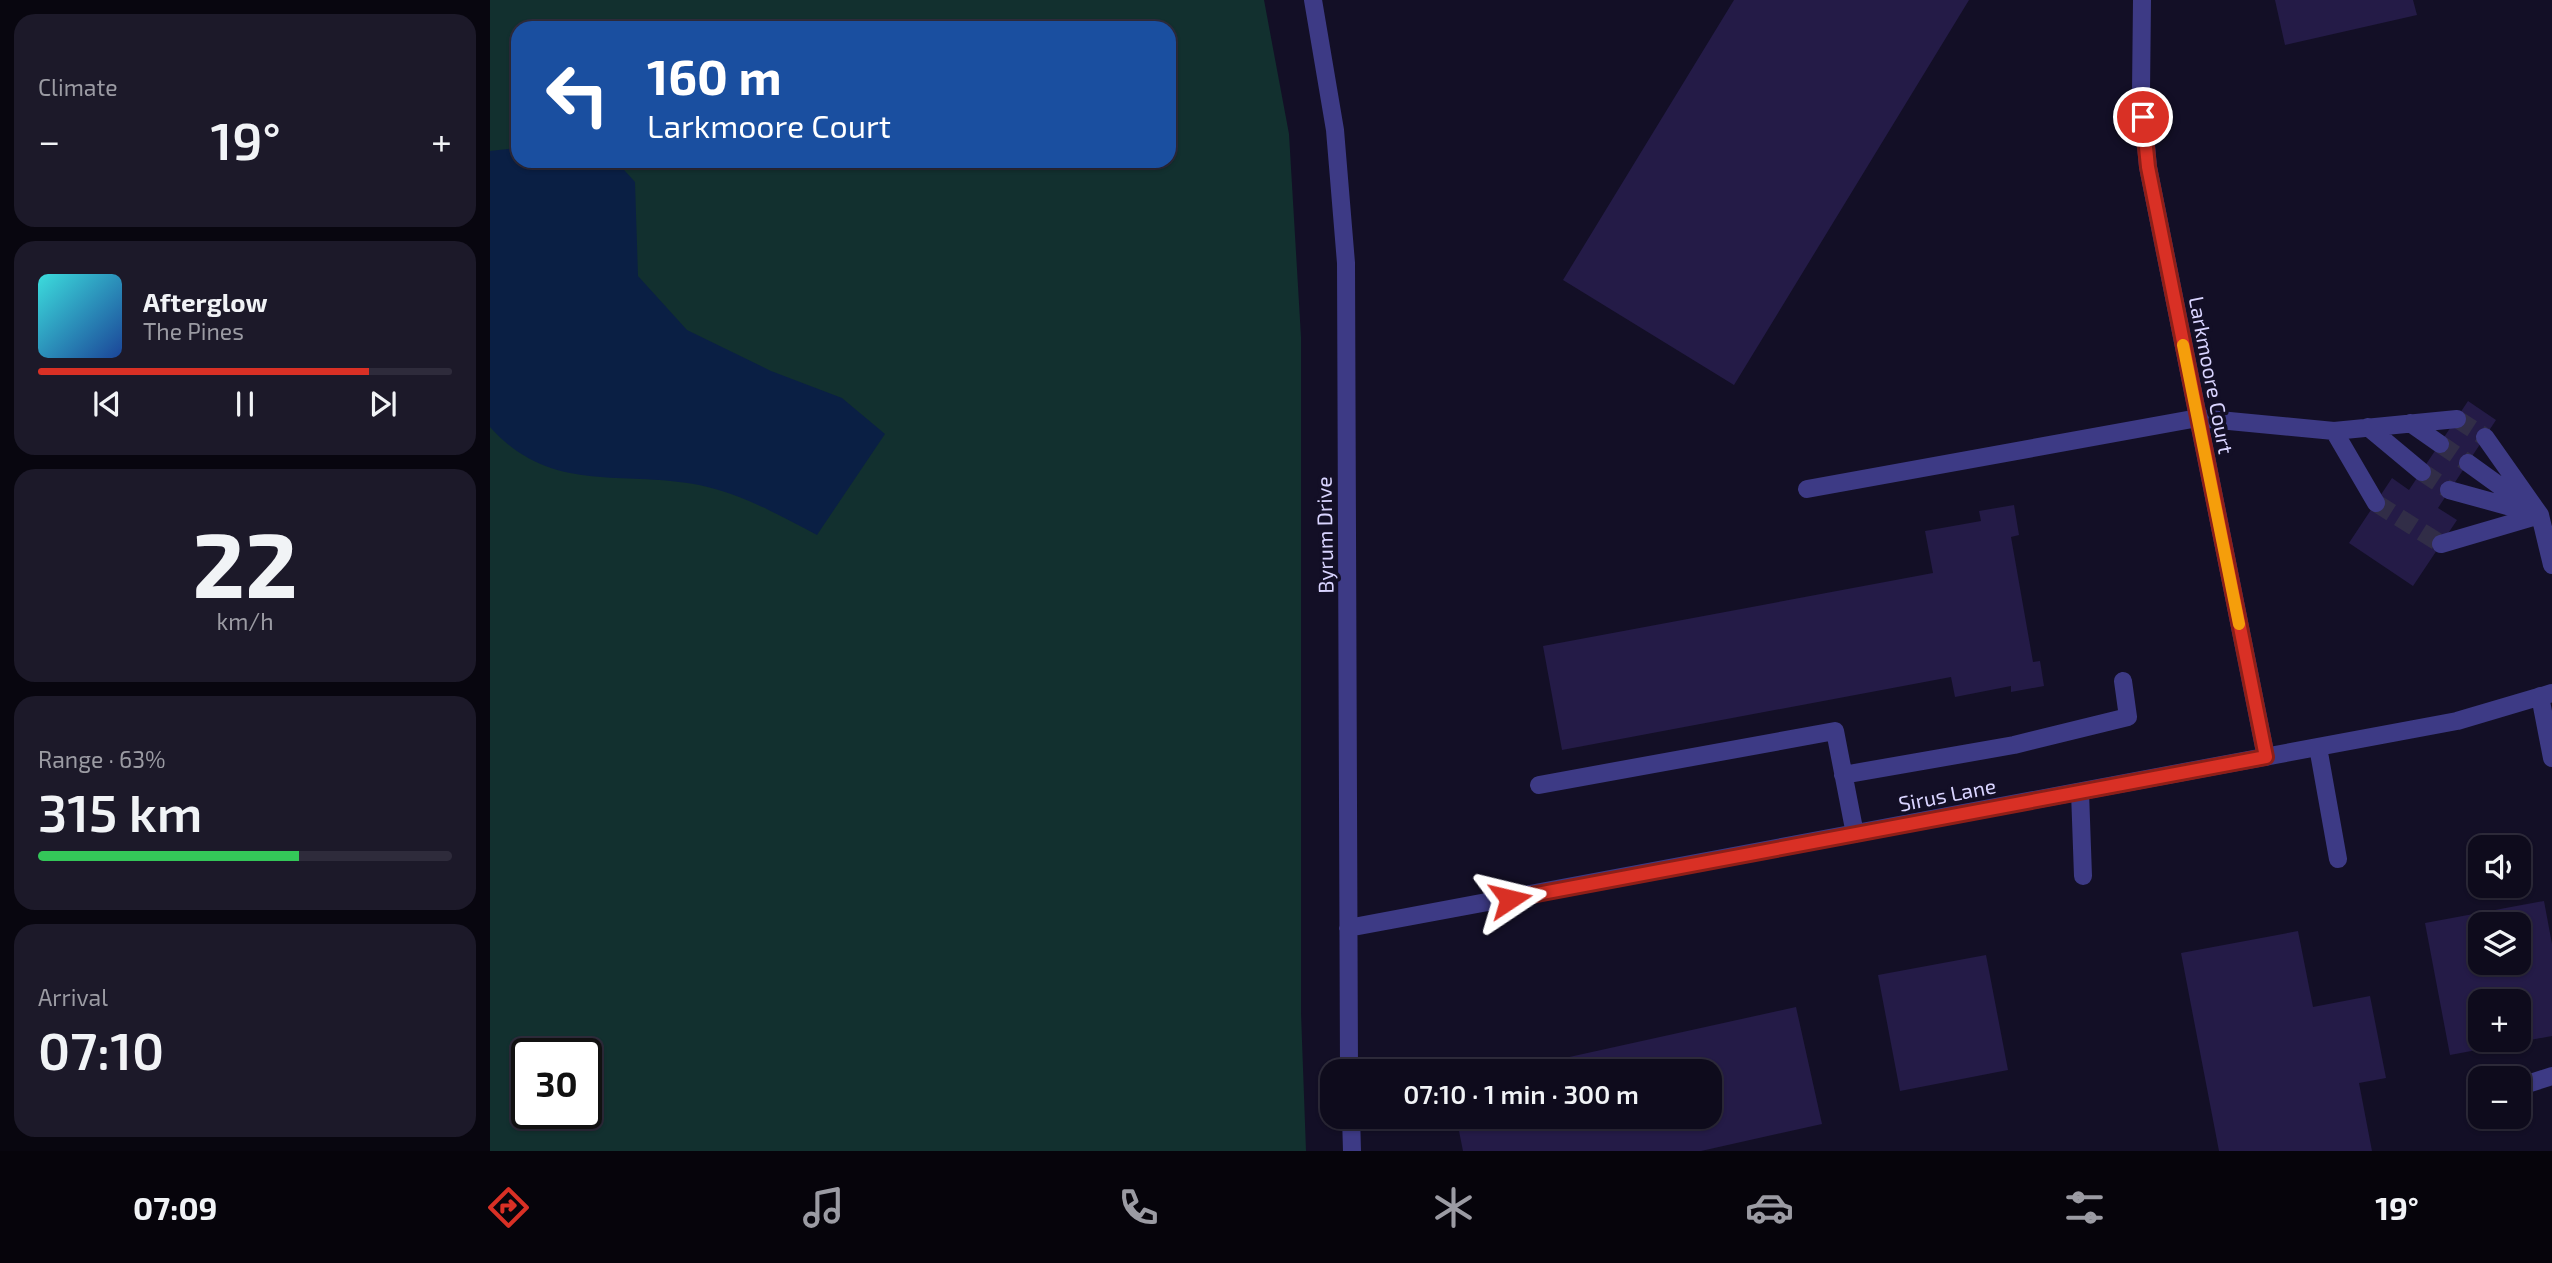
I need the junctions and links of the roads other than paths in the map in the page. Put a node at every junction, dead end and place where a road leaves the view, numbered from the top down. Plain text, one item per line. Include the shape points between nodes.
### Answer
1 (1313, 0) edge
2 (2142, 0) edge
3 (2198, 418) junction
4 (2457, 419) tunnel mouth
5 (2410, 423) junction
6 (2368, 427) junction
7 (2334, 431) junction
8 (2484, 437) tunnel mouth
9 (2440, 444) tunnel mouth
10 (2468, 463) tunnel mouth
11 (2421, 472) tunnel mouth
12 (1807, 489) dead end
13 (2449, 490) tunnel mouth
14 (2375, 503) tunnel mouth
15 (2540, 515) junction
16 (2441, 544) dead end
17 (2552, 565) edge
18 (2123, 681) dead end
19 (2546, 694) edge
20 (2318, 747) junction
21 (2266, 757) junction
22 (2552, 758) edge
23 (1843, 775) junction
24 (1539, 785) dead end
25 (2080, 792) junction
26 (1855, 834) junction
27 (2338, 859) dead end
28 (2082, 876) dead end
29 (1348, 928) junction
30 (1349, 1059) edge
31 (2552, 1076) edge
32 (2531, 1083) edge
33 (1351, 1129) edge
34 (1352, 1151) edge

1 - 29 street, Byrum Drive via 1335,130 1346,254
2 - 3 street, Larkmoore Court via 2141,92 2148,167
3 - 7 street
3 - 12 street
3 - 21 street, Larkmoore Court
4 - 5 street
5 - 6 street
5 - 9 street
6 - 7 street
6 - 11 street
7 - 14 street
8 - 15 street
10 - 15 street
13 - 15 street
15 - 16 street
15 - 17 street
18 - 23 street via 2128,717 2014,745
19 - 20 street, Sirus Lane via 2457,721
19 - 22 street
20 - 21 street, Sirus Lane
20 - 27 street
21 - 25 street, Sirus Lane
23 - 24 street via 1835,731
23 - 26 street
25 - 26 street, Sirus Lane
25 - 28 street
26 - 29 street, Sirus Lane
29 - 30 street, Byrum Drive
31 - 32 street
33 - 34 street

